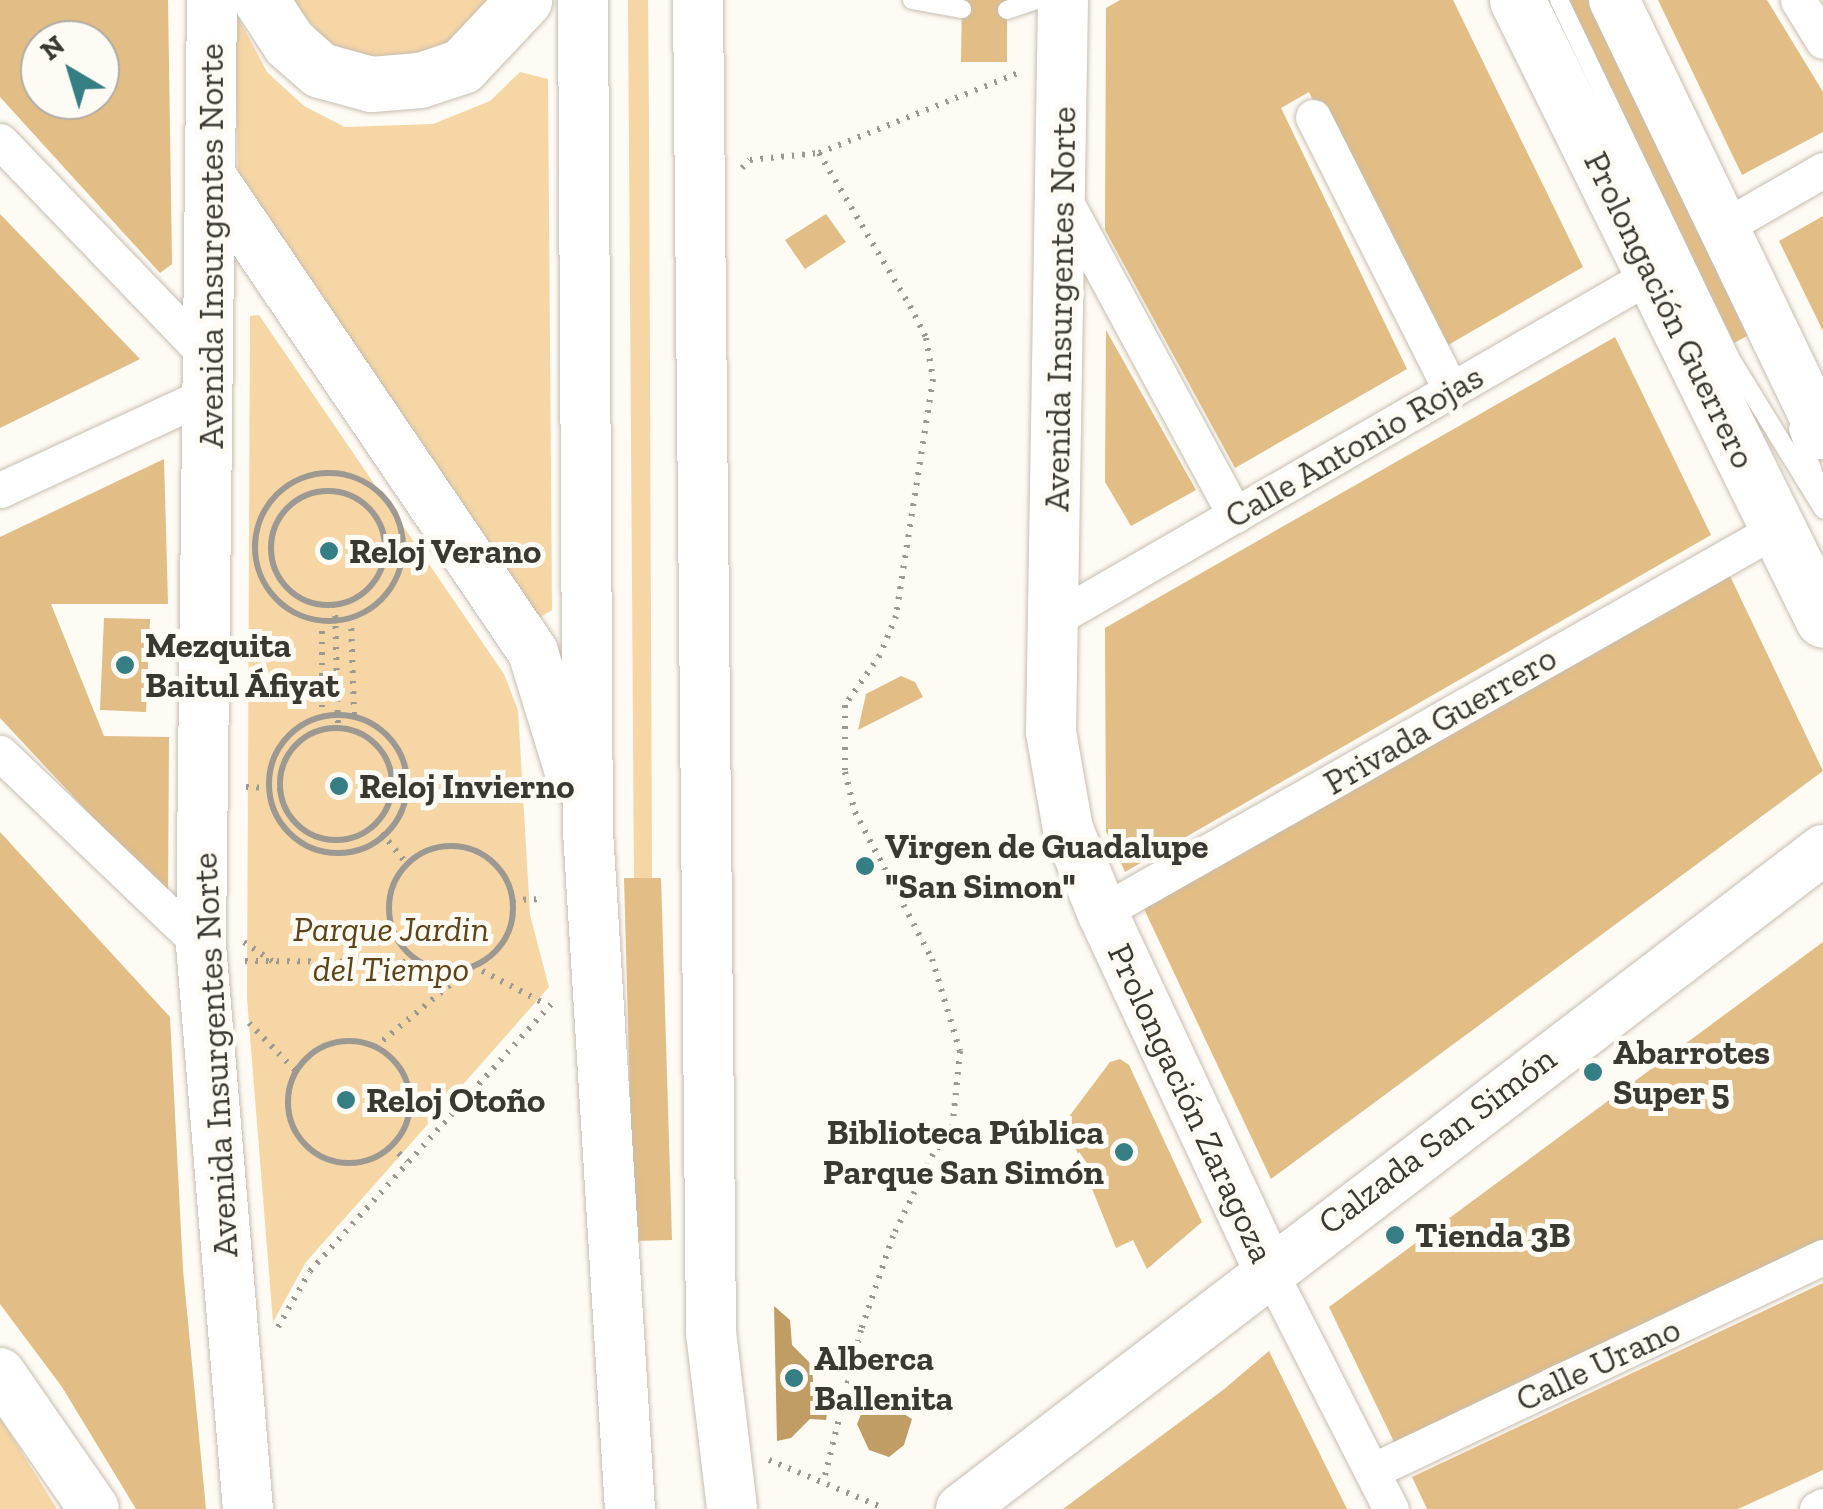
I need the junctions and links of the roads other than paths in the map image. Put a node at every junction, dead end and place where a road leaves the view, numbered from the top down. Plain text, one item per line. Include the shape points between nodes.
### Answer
1 (212, 0) edge
2 (261, 0) edge
3 (524, 0) edge
4 (583, 0) edge
5 (698, 0) edge
6 (912, 0) edge
7 (1036, 0) edge
8 (1064, 0) edge
9 (1517, 0) edge
10 (1559, 0) edge
11 (1599, 0) edge
12 (1614, 0) edge
13 (1798, 0) edge
14 (962, 10) dead end
15 (1007, 10) dead end
16 (1823, 41) edge
17 (1313, 117) dead end
18 (0, 141) edge
19 (1823, 170) edge
20 (212, 178) junction
21 (1063, 197) junction
22 (1724, 227) junction
23 (1652, 274) junction
24 (211, 377) junction
25 (1452, 390) junction
26 (1823, 434) edge
27 (0, 490) edge
28 (1823, 499) edge
29 (1235, 515) junction
30 (1800, 518) edge
31 (1056, 618) junction
32 (1823, 620) edge
33 (0, 753) edge
34 (588, 830) junction
35 (1823, 850) edge
36 (1102, 912) junction
37 (220, 953) junction
38 (1823, 1257) edge
39 (1268, 1268) junction
40 (0, 1373) edge
41 (1372, 1471) junction
42 (94, 1509) edge
43 (248, 1509) edge
44 (630, 1509) edge
45 (732, 1509) edge
46 (961, 1509) edge
47 (1391, 1509) edge

1 - 20 main road, Avenida Insurgentes Norte
2 - 3 main road via 289,44 320,70 371,84 420,80 462,66
4 - 34 main road
5 - 45 main road via 711,1332
6 - 14 lane
7 - 15 lane
8 - 21 main road, Avenida Insurgentes Norte
9 - 23 main road, Prolongación Guerrero
10 - 30 lane
11 - 28 lane via 1767,342
12 - 22 main road
13 - 16 street
17 - 25 street
18 - 24 street
19 - 22 street
20 - 24 main road, Avenida Insurgentes Norte
20 - 34 main road via 532,652
21 - 29 street
21 - 31 main road, Avenida Insurgentes Norte
22 - 26 main road
23 - 25 street, Calle Antonio Rojas
23 - 30 main road, Prolongación Guerrero
24 - 27 street
24 - 37 main road, Avenida Insurgentes Norte
25 - 29 street, Calle Antonio Rojas
29 - 31 street, Calle Antonio Rojas
30 - 32 main road, Prolongación Guerrero
30 - 36 street, Privada Guerrero
31 - 36 main road, Prolongación Zaragoza via 1051,732 1068,829
33 - 37 street
34 - 44 main road
35 - 39 main road, Calzada San Simón
36 - 39 main road, Prolongación Zaragoza
37 - 43 main road, Avenida Insurgentes Norte
38 - 41 street, Calle Urano
39 - 41 street, Prolongación Zaragoza
39 - 46 main road, Calzada San Simón
40 - 42 main road
41 - 47 street, Prolongación Zaragoza

